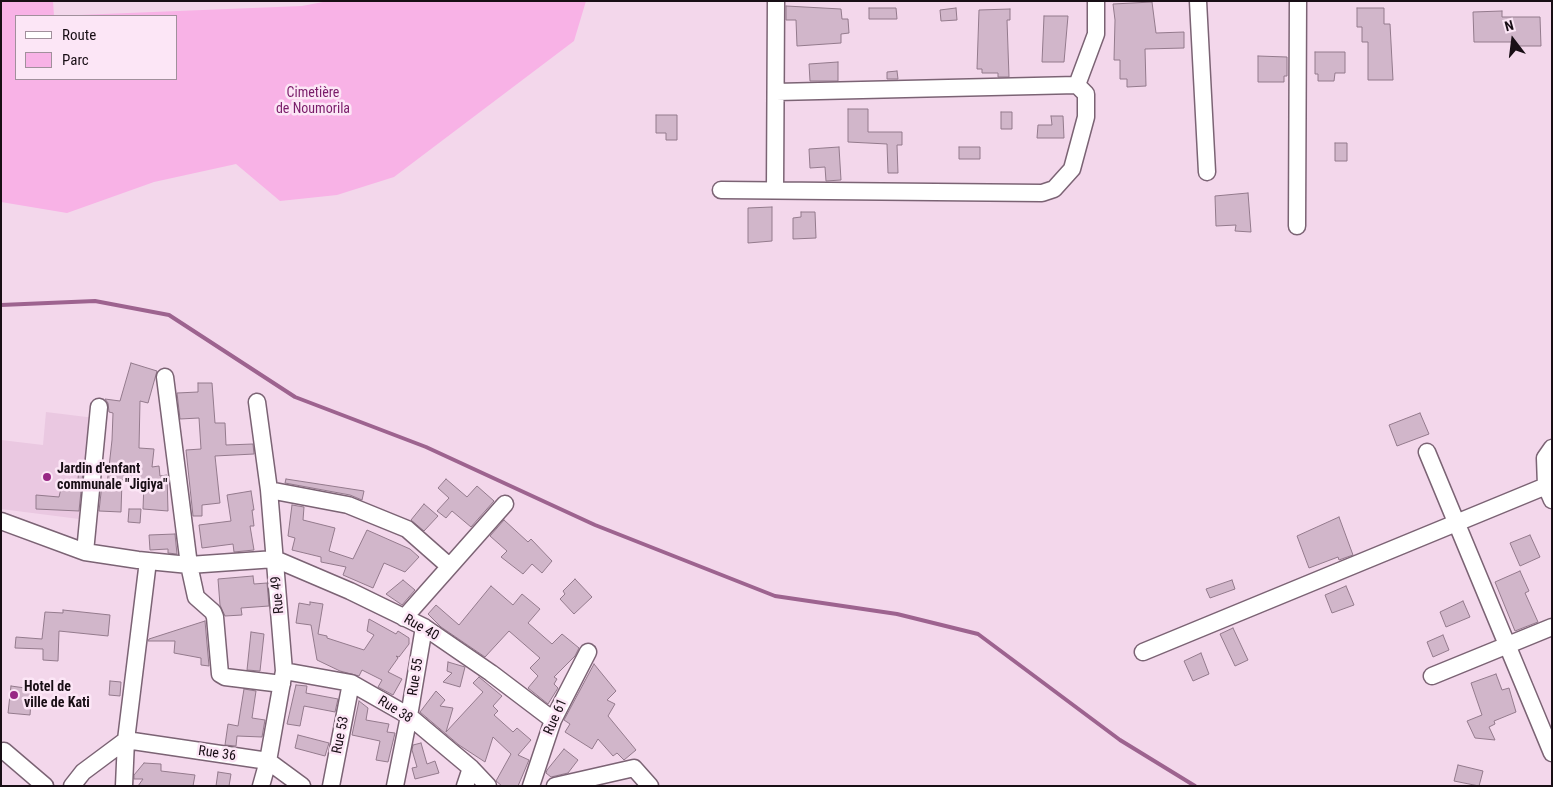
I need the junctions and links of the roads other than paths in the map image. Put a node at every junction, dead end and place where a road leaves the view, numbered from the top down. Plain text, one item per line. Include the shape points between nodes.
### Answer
1 (776, 1) edge
2 (1096, 1) edge
3 (1198, 1) edge
4 (1298, 1) edge
5 (1077, 85) junction
6 (776, 92) junction
7 (1207, 172) dead end
8 (721, 190) dead end
9 (775, 190) junction
10 (1297, 226) dead end
11 (165, 377) dead end
12 (258, 402) dead end
13 (99, 407) dead end
14 (1552, 448) edge
15 (1427, 452) dead end
16 (270, 490) junction
17 (1549, 493) edge
18 (505, 504) dead end
19 (1, 522) edge
20 (1456, 522) junction
21 (84, 552) junction
22 (275, 559) junction
23 (148, 561) junction
24 (189, 565) junction
25 (449, 566) junction
26 (404, 618) junction
27 (424, 627) junction
28 (1552, 627) edge
29 (1507, 645) junction
30 (588, 652) dead end
31 (1143, 652) dead end
32 (1432, 676) dead end
33 (283, 678) junction
34 (351, 683) junction
35 (409, 716) junction
36 (553, 720) junction
37 (126, 740) junction
38 (4, 751) dead end
39 (1552, 752) edge
40 (268, 761) junction
41 (471, 768) junction
42 (566, 785) edge
43 (45, 786) edge
44 (72, 786) edge
45 (124, 786) edge
46 (261, 786) edge
47 (302, 786) edge
48 (331, 786) edge
49 (395, 786) edge
50 (465, 786) edge
51 (488, 786) edge
52 (531, 786) edge
53 (650, 786) edge

1 - 6 street
2 - 5 street via 1096,34
3 - 7 street
4 - 10 street
5 - 6 street
5 - 9 street via 1086,94 1086,117 1072,169 1054,189 1042,193
6 - 9 street
8 - 9 street
11 - 24 street
12 - 16 street, Rue 49
13 - 21 street
14 - 17 street via 1545,458
15 - 20 street
16 - 22 street, Rue 49
16 - 25 street via 348,505 407,529
17 - 20 street
18 - 25 street
19 - 21 street
20 - 29 street
20 - 31 street
21 - 23 street
22 - 24 street
22 - 26 street, Rue 40
22 - 33 street, Rue 49
23 - 24 street
23 - 37 street
24 - 33 street, Rue 38 via 196,597 215,617 220,674 225,677
25 - 26 street
26 - 27 street, Rue 40
27 - 35 street, Rue 55
27 - 36 street, Rue 40
28 - 29 street
29 - 32 street
29 - 39 street
30 - 36 street, Rue 61
33 - 34 street, Rue 38
33 - 40 street, Rue 49
34 - 35 street, Rue 38
34 - 48 street, Rue 53
35 - 41 street, Rue 38
35 - 49 street, Rue 55
36 - 52 street, Rue 61
37 - 40 street, Rue 36
37 - 44 street via 82,772
37 - 45 street
38 - 43 street
40 - 46 street, Rue 49
40 - 47 street, Rue 36
41 - 50 street
41 - 51 street, Rue 38
42 - 53 street via 634,768

